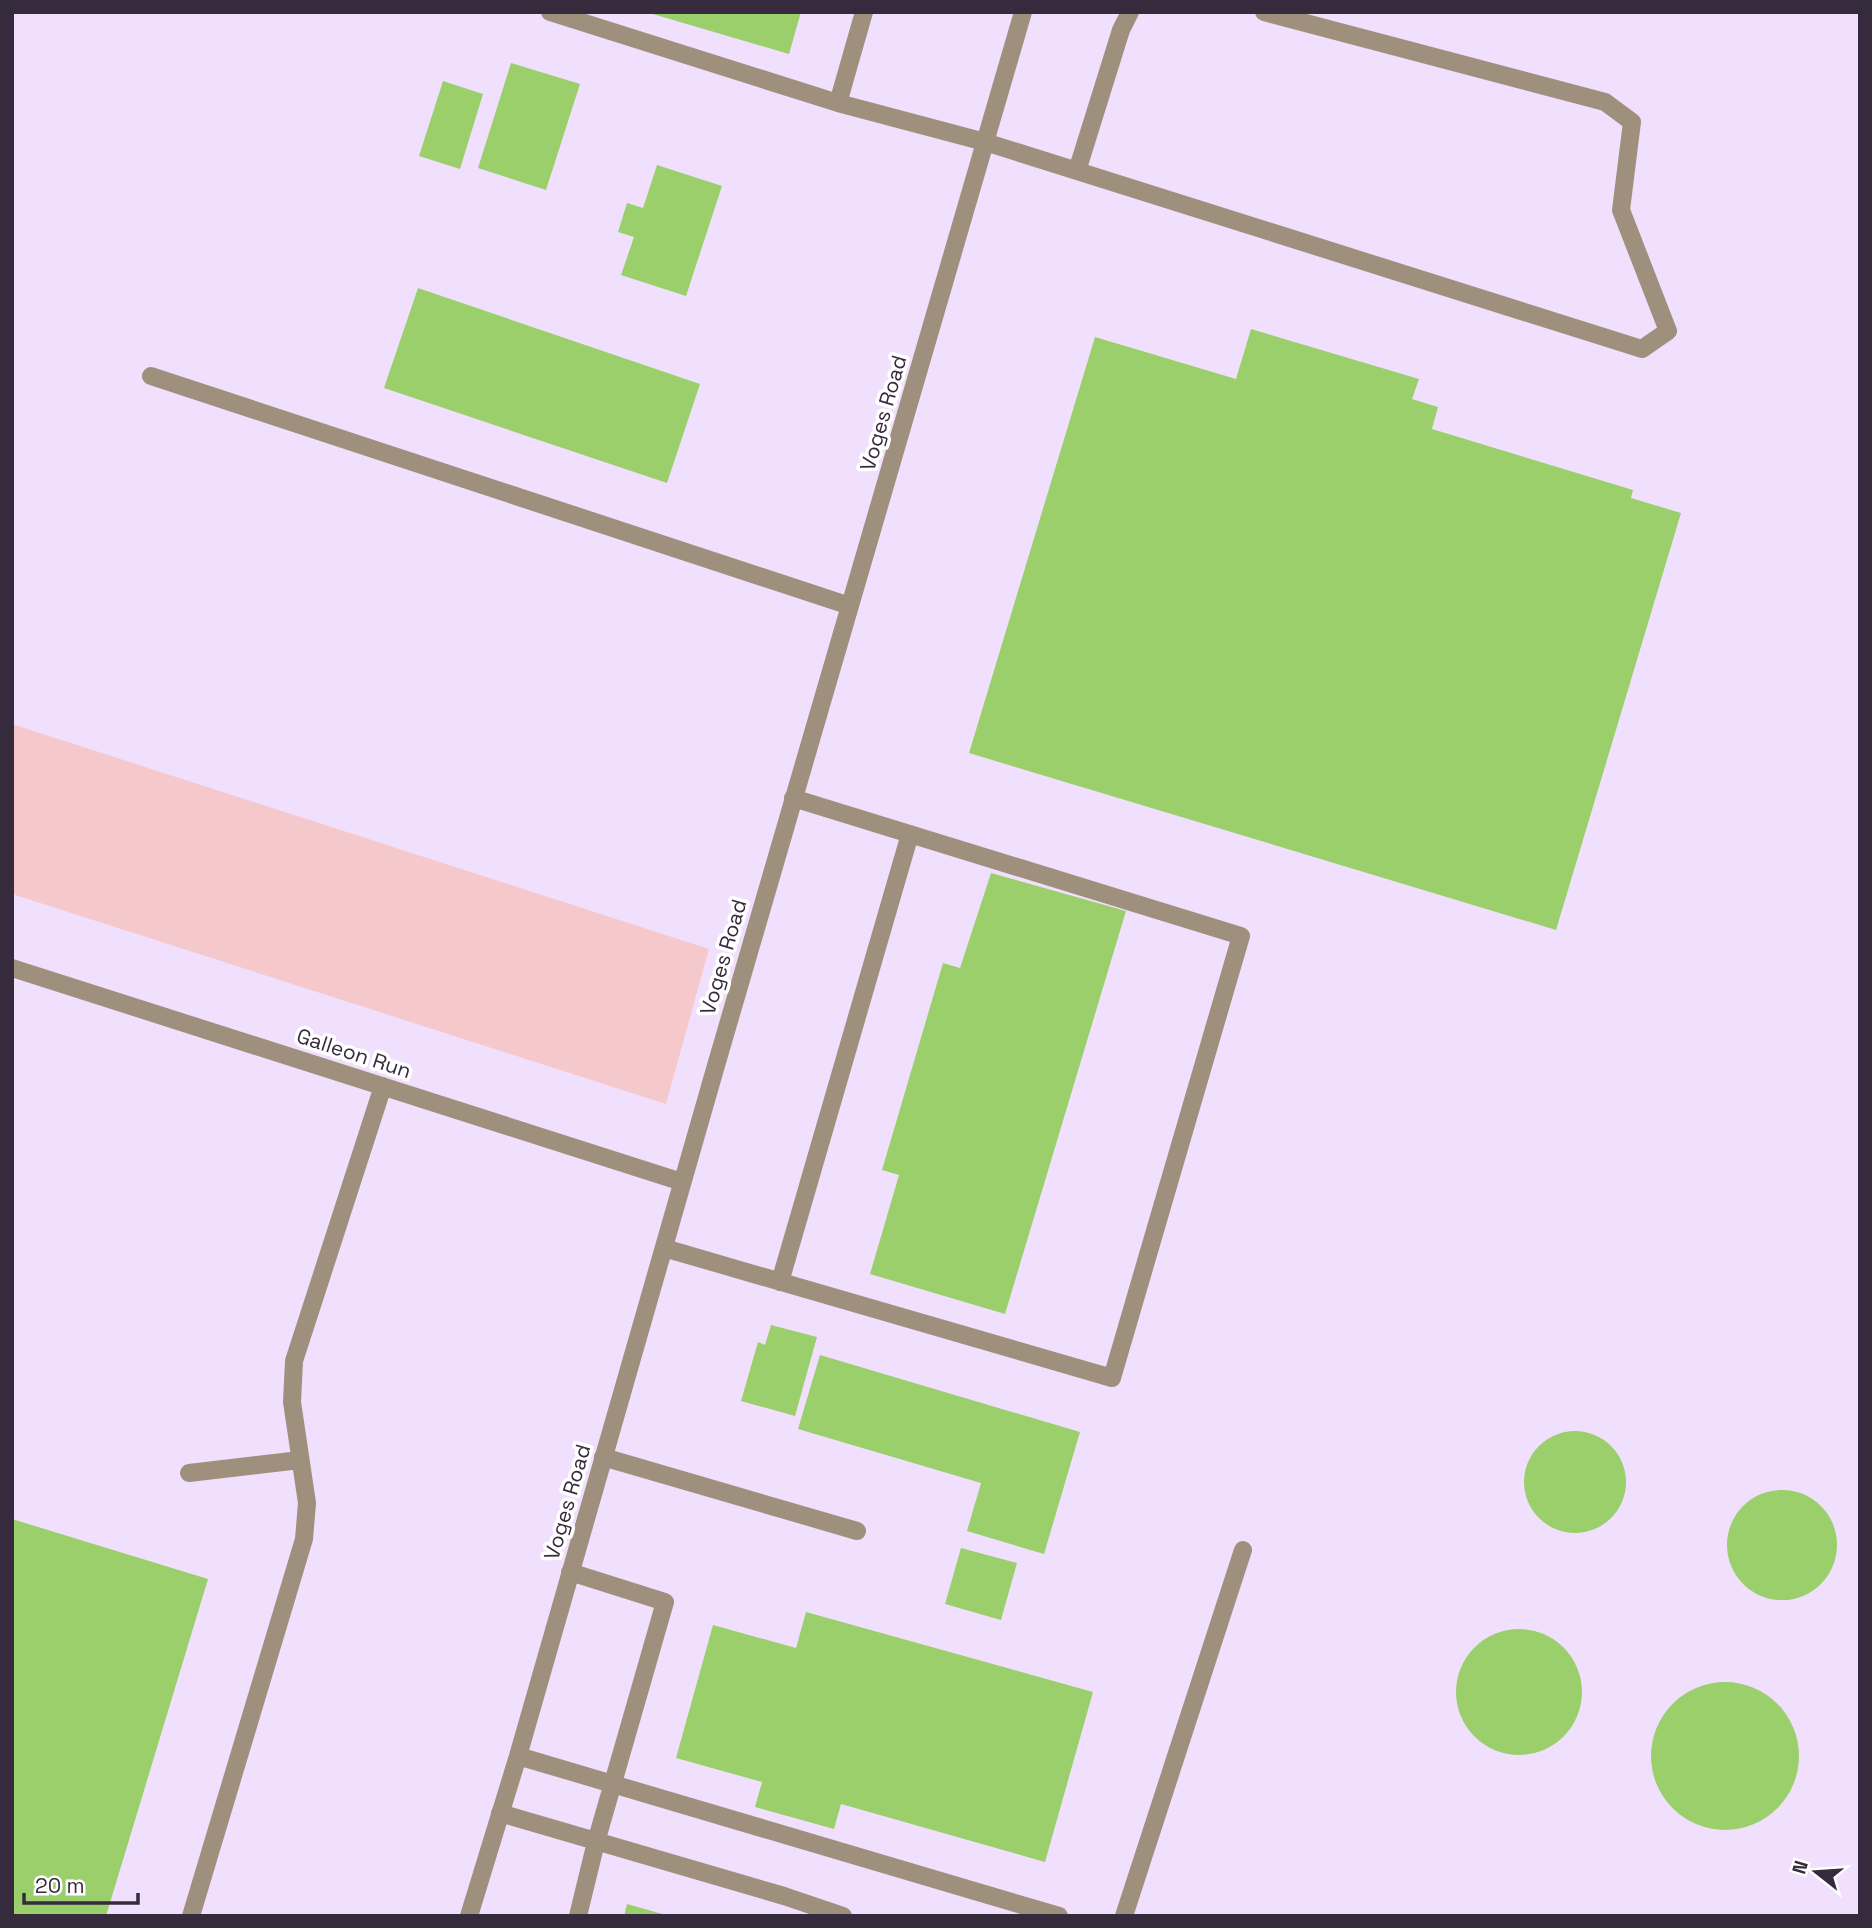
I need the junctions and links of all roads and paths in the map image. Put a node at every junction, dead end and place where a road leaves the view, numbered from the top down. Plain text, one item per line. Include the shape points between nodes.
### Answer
1 (550, 12) edge
2 (864, 12) edge
3 (1023, 12) edge
4 (1130, 12) edge
5 (1264, 12) edge
6 (838, 103) junction
7 (985, 142) junction
8 (1077, 171) junction
9 (151, 376) dead end
10 (850, 607) junction
11 (793, 798) junction
12 (910, 834) junction
13 (12, 968) edge
14 (383, 1086) junction
15 (682, 1182) junction
16 (664, 1248) junction
17 (780, 1282) junction
18 (603, 1457) junction
19 (300, 1460) junction
20 (189, 1473) dead end
21 (857, 1531) dead end
22 (1243, 1550) dead end
23 (570, 1572) junction
24 (518, 1756) junction
25 (612, 1784) junction
26 (500, 1814) junction
27 (596, 1842) junction
28 (191, 1916) edge
29 (469, 1916) edge
30 (578, 1916) edge
31 (843, 1916) edge
32 (1059, 1916) edge
33 (1124, 1916) edge

1 - 6 street
2 - 6 street
3 - 7 street, Voges Road
4 - 8 street
5 - 8 street via 1605,102 1632,122 1621,209 1668,331 1642,349
6 - 7 street
7 - 8 street
7 - 10 street, Voges Road
9 - 10 street
10 - 11 street, Voges Road
11 - 12 street
11 - 15 street, Voges Road
12 - 17 street
12 - 17 street via 1241,936 1112,1378
13 - 14 street, Galleon Run
14 - 15 street, Galleon Run
14 - 19 street via 294,1361 292,1402
15 - 16 street, Voges Road
16 - 17 street
16 - 18 street, Voges Road
18 - 21 street
18 - 23 street, Voges Road
19 - 20 street
19 - 28 street via 306,1503 304,1539
22 - 33 street
23 - 24 street, Voges Road
23 - 25 street via 665,1602
24 - 25 street
24 - 26 street, Voges Road
25 - 27 street
25 - 32 street
26 - 27 street
26 - 29 street, Voges Road
27 - 30 street
27 - 31 street

